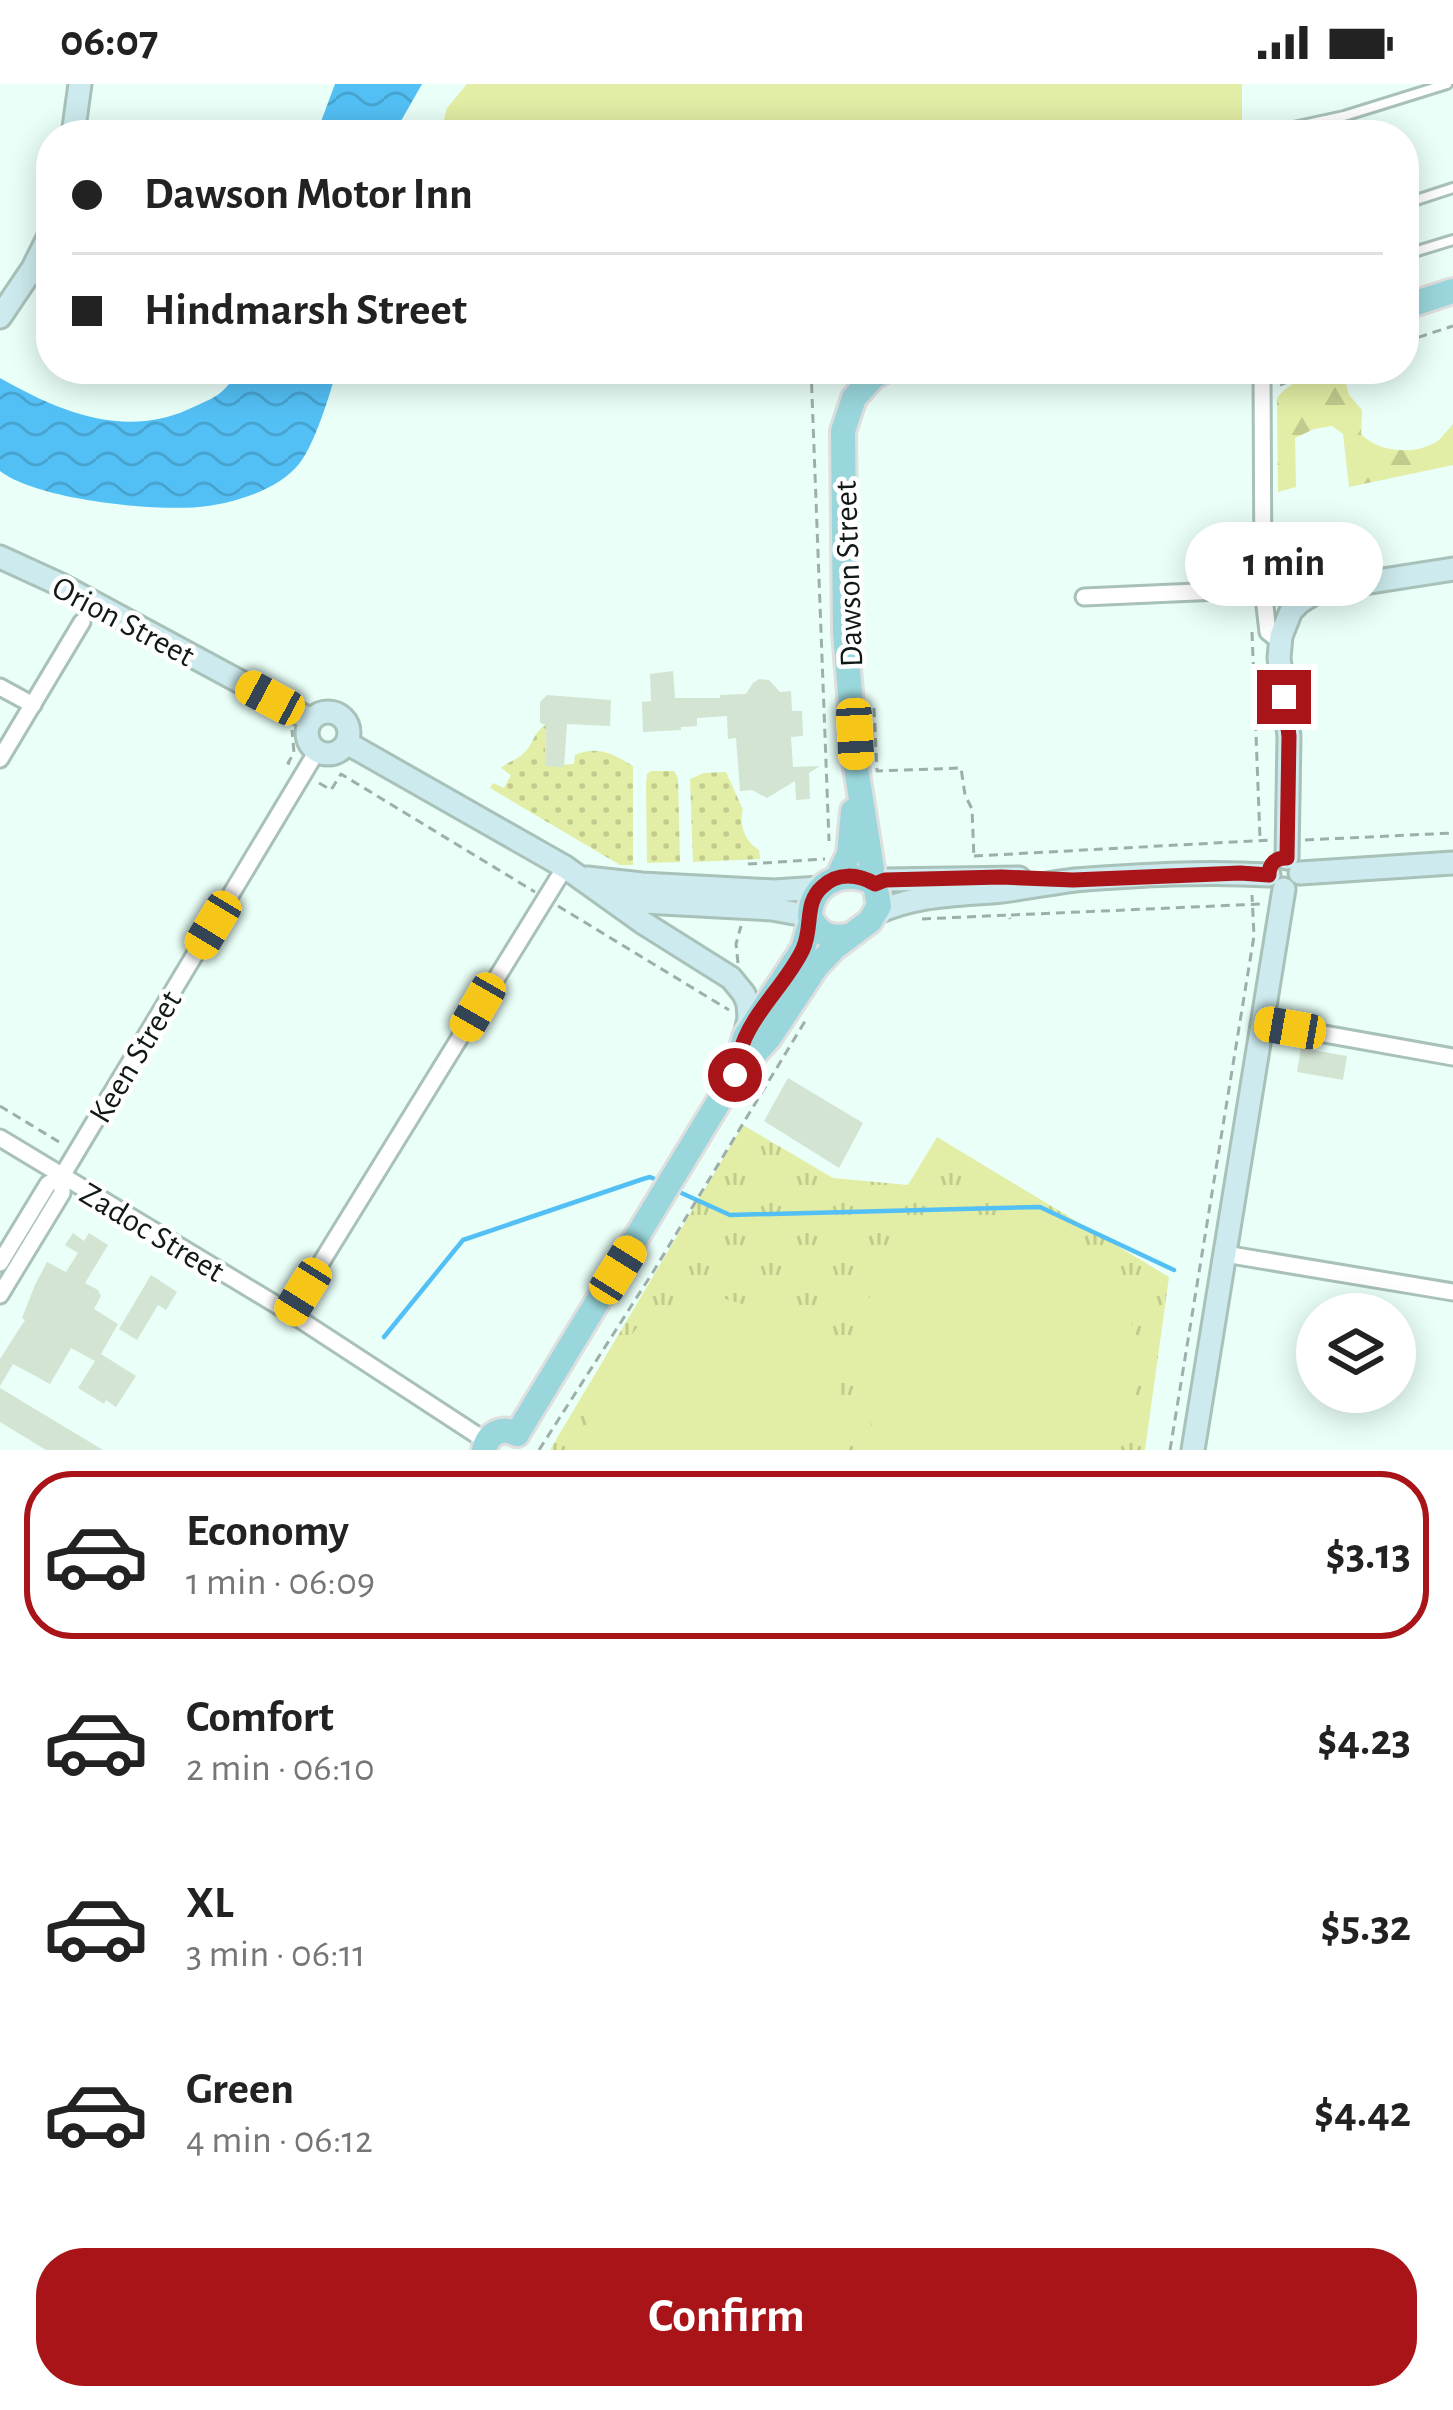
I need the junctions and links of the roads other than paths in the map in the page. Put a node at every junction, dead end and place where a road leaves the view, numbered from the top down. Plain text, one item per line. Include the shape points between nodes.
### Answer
1 (80, 84) edge
2 (1447, 84) edge
3 (75, 120) edge
4 (1326, 120) edge
5 (1453, 188) edge
6 (1419, 199) edge
7 (1453, 240) edge
8 (1419, 250) edge
9 (36, 262) edge
10 (1453, 291) edge
11 (1419, 302) edge
12 (0, 317) edge
13 (866, 384) edge
14 (1262, 384) edge
15 (0, 557) edge
16 (1453, 569) edge
17 (1263, 589) junction
18 (1084, 597) dead end
19 (82, 622) dead end
20 (1282, 636) junction
21 (0, 687) edge
22 (33, 705) junction
23 (311, 720) junction
24 (347, 743) junction
25 (317, 751) junction
26 (0, 759) edge
27 (856, 767) junction
28 (1286, 862) junction
29 (1453, 863) edge
30 (573, 872) junction
31 (1073, 880) junction
32 (872, 882) junction
33 (829, 883) junction
34 (607, 895) junction
35 (876, 913) junction
36 (810, 918) junction
37 (851, 935) junction
38 (1263, 1023) junction
39 (745, 1037) junction
40 (1453, 1057) edge
41 (735, 1075) junction
42 (0, 1138) edge
43 (62, 1176) junction
44 (1226, 1255) junction
45 (0, 1263) edge
46 (1453, 1292) edge
47 (0, 1295) edge
48 (290, 1313) junction
49 (485, 1445) edge
50 (531, 1445) edge
51 (1193, 1450) edge

1 - 3 street
2 - 4 lane
5 - 6 lane
7 - 8 lane
9 - 12 street
10 - 11 main road
13 - 27 main road, Dawson Street via 843,431
14 - 17 street
15 - 23 street, Orion Street
16 - 20 street via 1319,590 1291,611
17 - 18 street
17 - 20 street via 1268,632
19 - 22 street
20 - 28 street
21 - 22 street
22 - 26 street
23 - 24 street via 326,711 339,715
23 - 25 street via 308,740
24 - 25 street via 335,753
24 - 30 street
25 - 43 street, Keen Street
27 - 32 main road, Dawson Street
27 - 33 main road, Dawson Street via 849,854
28 - 29 street
28 - 31 street via 1240,873
28 - 38 street
30 - 33 street via 760,890
30 - 34 street
30 - 48 street via 545,898
31 - 32 street
31 - 35 street via 922,897
32 - 33 main road via 854,876
32 - 35 main road
33 - 36 main road via 812,900
34 - 36 street
34 - 39 street via 738,984 748,1004
35 - 37 main road
36 - 37 main road via 830,937
36 - 39 main road via 803,950
37 - 41 main road via 816,967
38 - 40 street
38 - 44 street
39 - 41 main road
41 - 50 main road
42 - 43 street, Zadoc Street
43 - 45 street, Keen Street via 48,1184
43 - 47 street, Keen Street via 62,1193
43 - 48 street, Zadoc Street
44 - 46 street
44 - 51 street
48 - 49 street, Zadoc Street
49 - 50 main road via 508,1430

